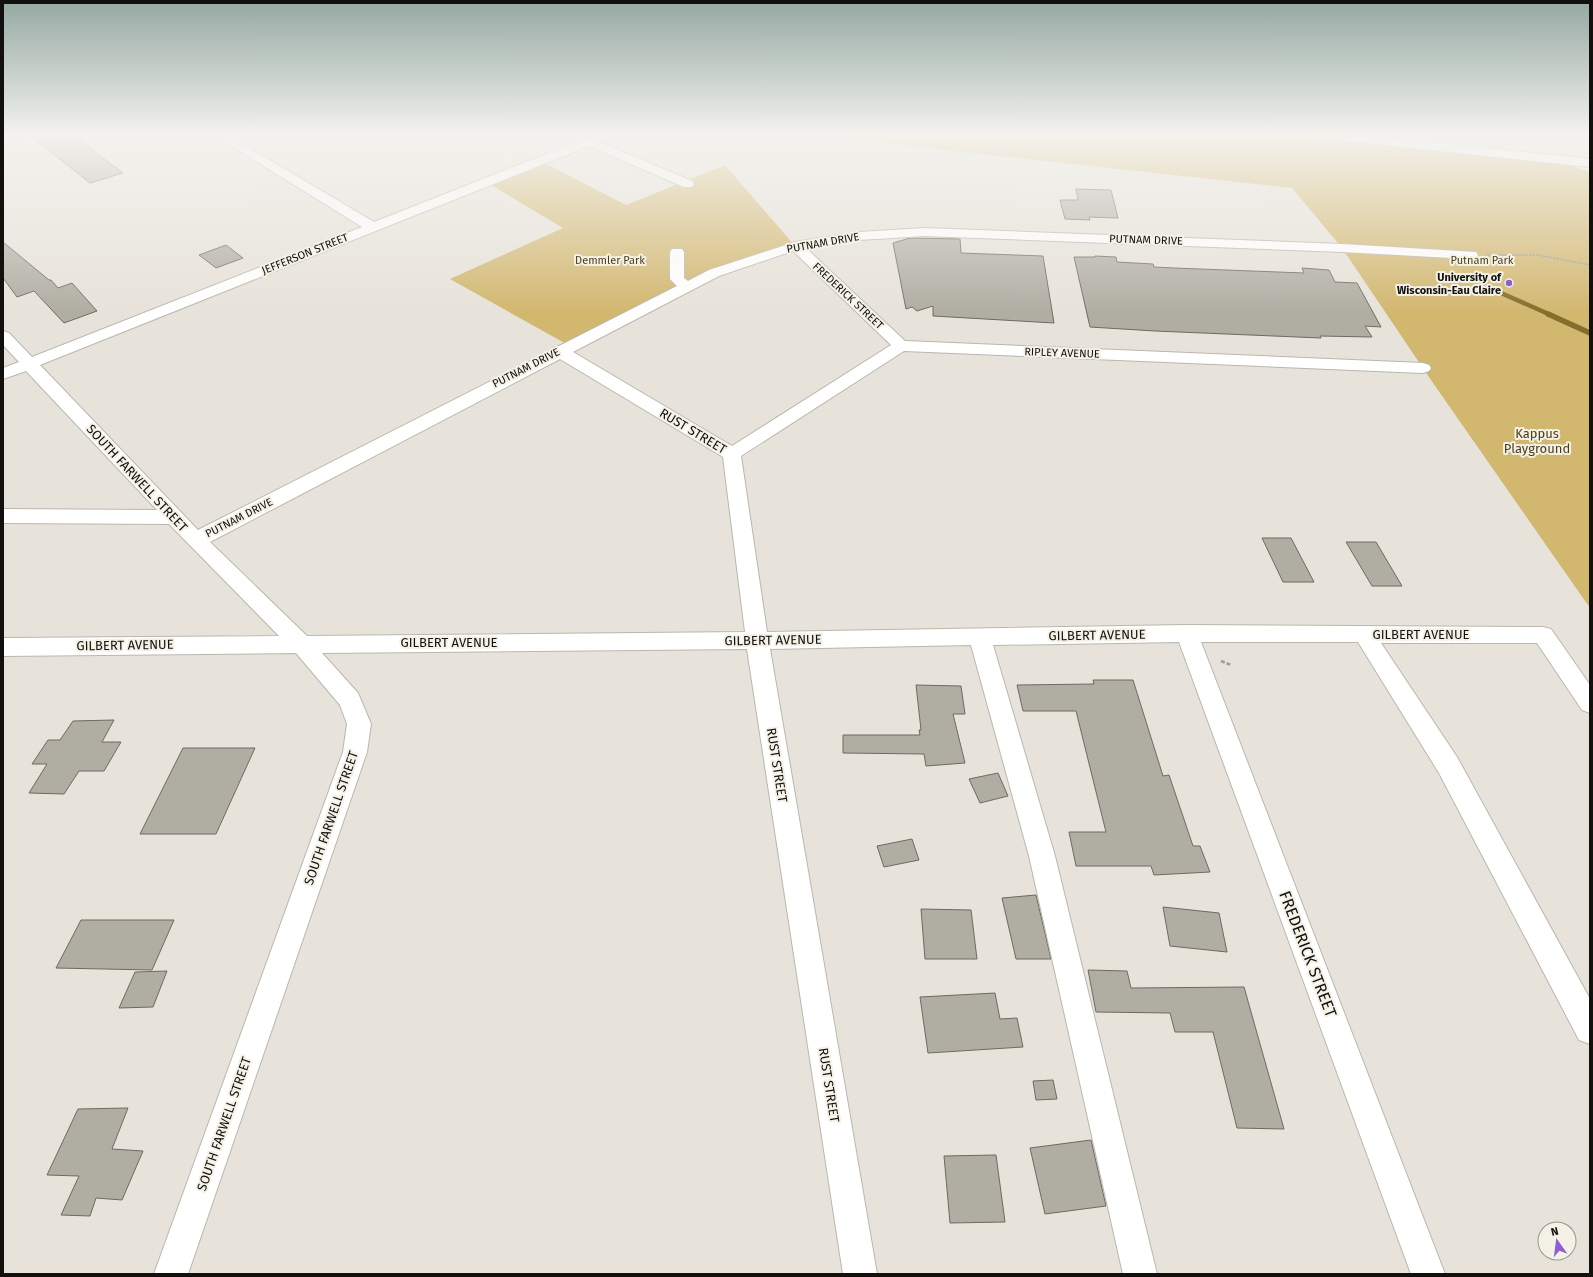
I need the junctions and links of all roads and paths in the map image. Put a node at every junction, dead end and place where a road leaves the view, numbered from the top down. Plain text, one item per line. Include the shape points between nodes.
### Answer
1 (317, 194) edge
2 (458, 194) edge
3 (372, 227) junction
4 (795, 246) junction
5 (677, 252) dead end
6 (1470, 255) joint
7 (1590, 265) edge
8 (686, 287) junction
9 (3, 336) edge
10 (901, 346) junction
11 (559, 351) junction
12 (30, 364) junction
13 (1423, 368) dead end
14 (3, 374) edge
15 (732, 454) junction
16 (3, 516) edge
17 (173, 517) junction
18 (196, 540) junction
19 (1187, 633) junction
20 (1364, 634) junction
21 (979, 636) junction
22 (757, 640) junction
23 (300, 643) junction
24 (3, 647) edge
25 (1590, 703) edge
26 (1590, 1030) edge
27 (171, 1274) edge
28 (860, 1274) edge
29 (1140, 1274) edge
30 (1428, 1274) edge

1 - 3 street
2 - 3 street, JEFFERSON STREET
3 - 12 street, JEFFERSON STREET
4 - 6 street, PUTNAM DRIVE via 859,236 926,232
4 - 8 street, PUTNAM DRIVE via 714,273
4 - 10 street, FREDERICK STREET
5 - 8 street via 677,279
6 - 7 path via 1538,255
8 - 11 street, PUTNAM DRIVE
9 - 12 street, SOUTH FARWELL STREET
10 - 13 street, RIPLEY AVENUE
10 - 15 street
11 - 15 street, RUST STREET
11 - 18 street, PUTNAM DRIVE
12 - 14 street, JEFFERSON STREET
12 - 17 street, SOUTH FARWELL STREET
15 - 22 street, RUST STREET
16 - 17 street
17 - 18 street, SOUTH FARWELL STREET
18 - 23 street, SOUTH FARWELL STREET
19 - 20 street, GILBERT AVENUE
19 - 21 street, GILBERT AVENUE
19 - 30 street, FREDERICK STREET
20 - 25 street, GILBERT AVENUE via 1543,635
20 - 26 street via 1448,764
21 - 22 street, GILBERT AVENUE
21 - 29 street via 1042,856
22 - 23 street, GILBERT AVENUE
22 - 28 street, RUST STREET
23 - 24 street, GILBERT AVENUE
23 - 27 street, SOUTH FARWELL STREET via 350,700 359,724 355,752

